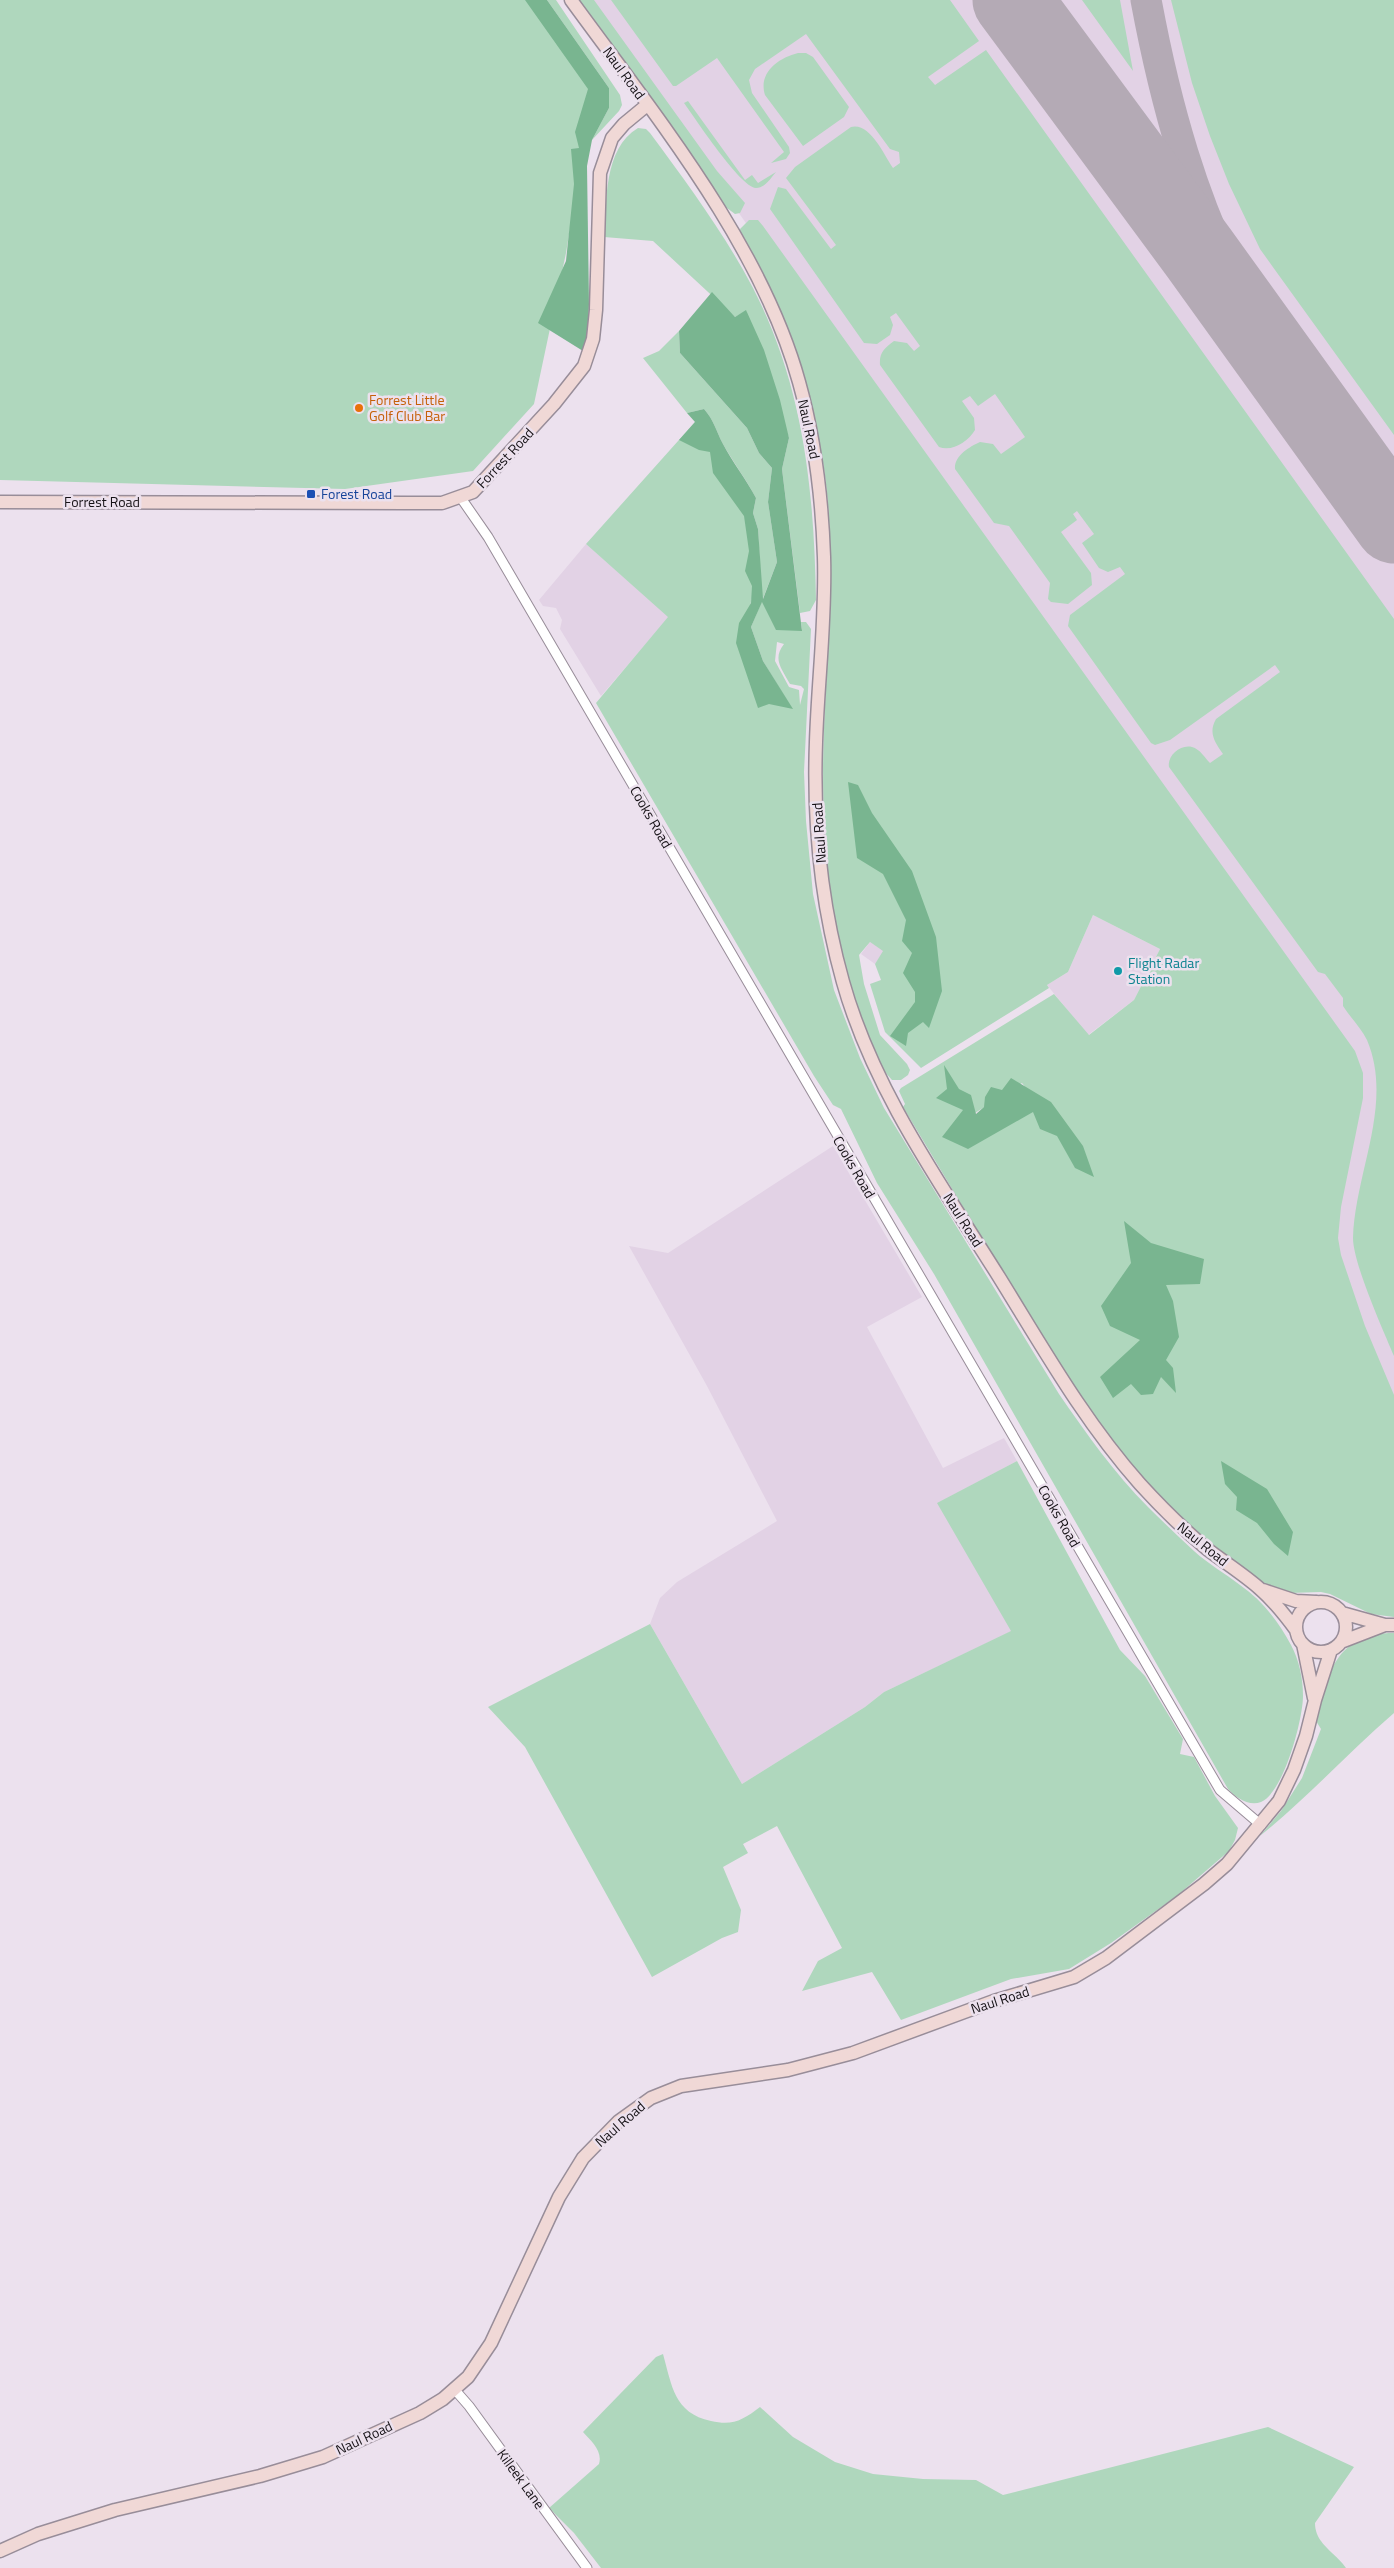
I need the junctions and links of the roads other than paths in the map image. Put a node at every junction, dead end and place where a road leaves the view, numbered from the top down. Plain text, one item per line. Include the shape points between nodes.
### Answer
1 (571, 0) edge
2 (647, 105) junction
3 (461, 498) junction
4 (0, 502) edge
5 (1262, 1590) junction
6 (1321, 1602) junction
7 (1342, 1614) junction
8 (1390, 1625) edge
9 (1296, 1630) junction
10 (1303, 1644) junction
11 (1336, 1646) junction
12 (1315, 1700) junction
13 (1260, 1825) junction
14 (455, 2390) junction
15 (0, 2550) edge
16 (586, 2568) edge

1 - 2 street, Naul Road
2 - 3 street, Forrest Road via 612,138 600,173 596,310 587,359 554,404 484,483
2 - 5 street, Naul Road via 720,213 750,264 772,309 798,378 815,448 824,555 825,617 816,739 819,848 827,916 843,984 863,1044 887,1092 962,1219 1098,1433 1172,1518
3 - 4 street, Forrest Road via 442,503 407,504
3 - 13 street, Cooks Road via 488,537 1220,1790
5 - 6 street, Naul Road via 1296,1601
5 - 9 street, Naul Road
6 - 7 street via 1336,1607
6 - 9 street via 1305,1608
7 - 8 street
7 - 11 street via 1346,1630
8 - 11 street
9 - 10 street
10 - 11 street via 1316,1651
10 - 12 street, Naul Road
11 - 12 street, Naul Road
12 - 13 street, Naul Road via 1294,1770 1279,1801
13 - 14 street, Naul Road via 1204,1884 1081,1974 994,2001 852,2053 788,2070 681,2086 636,2107 583,2158 559,2196 491,2343
14 - 15 street, Naul Road via 420,2412 323,2457 260,2476 115,2510 38,2534
14 - 16 street, Killeek Lane

